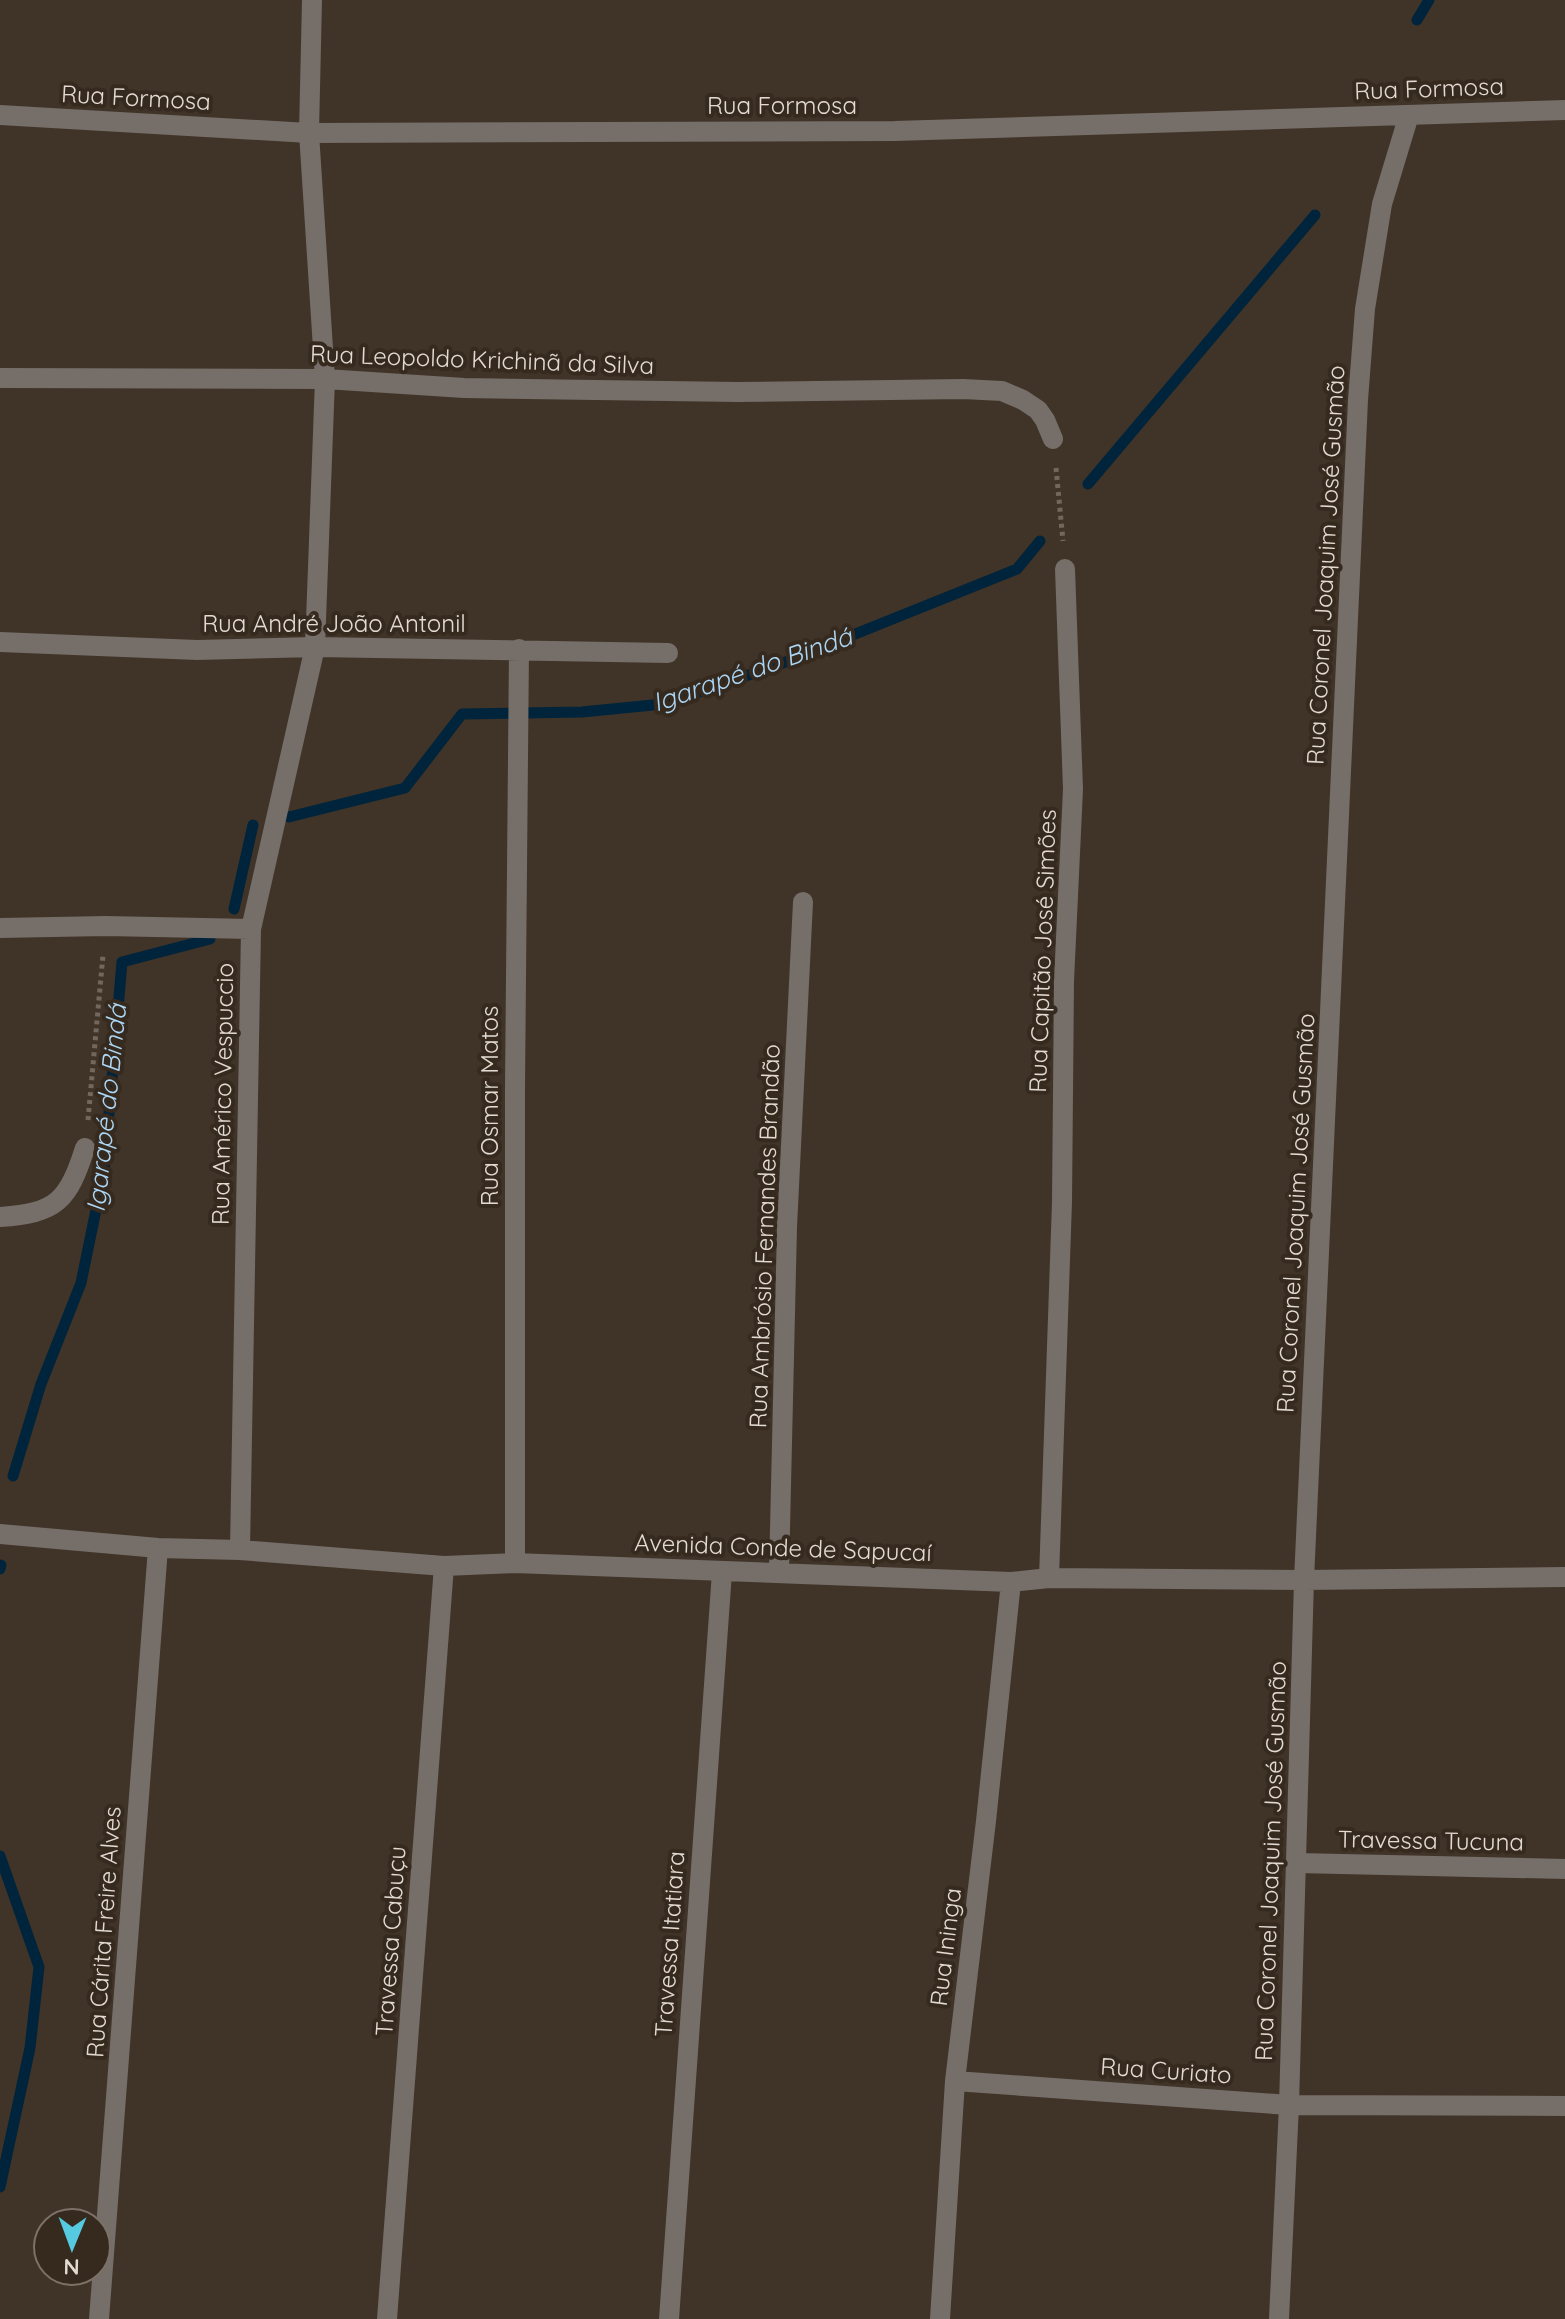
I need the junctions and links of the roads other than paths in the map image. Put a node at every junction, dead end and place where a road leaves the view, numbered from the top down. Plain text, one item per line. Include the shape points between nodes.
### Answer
1 (312, 0) edge
2 (1565, 110) edge
3 (0, 115) edge
4 (1409, 115) junction
5 (309, 133) junction
6 (0, 378) edge
7 (325, 379) junction
8 (1053, 439) road end
9 (1065, 569) road end
10 (0, 642) edge
11 (315, 647) junction
12 (519, 653) junction
13 (668, 653) dead end
14 (803, 902) dead end
15 (0, 928) edge
16 (251, 929) junction
17 (85, 1148) road end
18 (0, 1217) edge
19 (0, 1534) edge
20 (158, 1548) junction
21 (240, 1550) junction
22 (515, 1563) junction
23 (444, 1566) junction
24 (722, 1572) junction
25 (779, 1572) junction
26 (1565, 1577) edge
27 (1049, 1578) junction
28 (1304, 1580) junction
29 (1011, 1582) junction
30 (1297, 1863) junction
31 (1565, 1869) edge
32 (955, 2081) junction
33 (1289, 2105) junction
34 (1565, 2106) edge
35 (99, 2319) edge
36 (387, 2319) edge
37 (669, 2319) edge
38 (940, 2319) edge
39 (1279, 2319) edge

1 - 5 street, Rua Américo Vespuccio
2 - 4 street, Rua Formosa
3 - 5 street, Rua Formosa
4 - 5 street, Rua Formosa via 895,131
4 - 28 street, Rua Coronel Joaquim José Gusmão via 1382,204 1365,309 1358,400
5 - 7 street, Rua Américo Vespuccio
6 - 7 street, Rua Leopoldo Krichinã da Silva
7 - 8 street, Rua Leopoldo Krichinã da Silva via 464,388 1002,391 1038,410
7 - 11 street, Rua Américo Vespuccio
9 - 27 street, Rua Capitão José Simões via 1073,789
10 - 11 street, Rua André João Antonil via 197,650
11 - 12 street, Rua André João Antonil
11 - 16 street, Rua Américo Vespuccio
12 - 13 street, Rua André João Antonil
12 - 22 street, Rua Osmar Matos
14 - 25 street, Rua Ambrósio Fernandes Brandão via 787,1227
15 - 16 street
16 - 21 street, Rua Américo Vespuccio
17 - 18 street via 70,1188 55,1205
19 - 20 street, Avenida Conde de Sapucaí
20 - 21 street, Avenida Conde de Sapucaí
20 - 35 street, Rua Cárita Freire Alves
21 - 23 street, Avenida Conde de Sapucaí
22 - 23 street, Avenida Conde de Sapucaí
22 - 24 street, Avenida Conde de Sapucaí
23 - 36 street, Travessa Cabuçu
24 - 25 street, Avenida Conde de Sapucaí
24 - 37 street, Travessa Itatiara
25 - 29 street, Avenida Conde de Sapucaí
26 - 28 street, Avenida Conde de Sapucaí
27 - 28 street, Avenida Conde de Sapucaí
27 - 29 street, Avenida Conde de Sapucaí
28 - 30 street, Rua Coronel Joaquim José Gusmão
29 - 32 street, Rua Ininga
30 - 31 street, Travessa Tucuna
30 - 33 street, Rua Coronel Joaquim José Gusmão
32 - 33 street, Rua Curiato
32 - 38 street, Rua Ininga
33 - 34 street, Rua Curiato
33 - 39 street, Rua Coronel Joaquim José Gusmão

